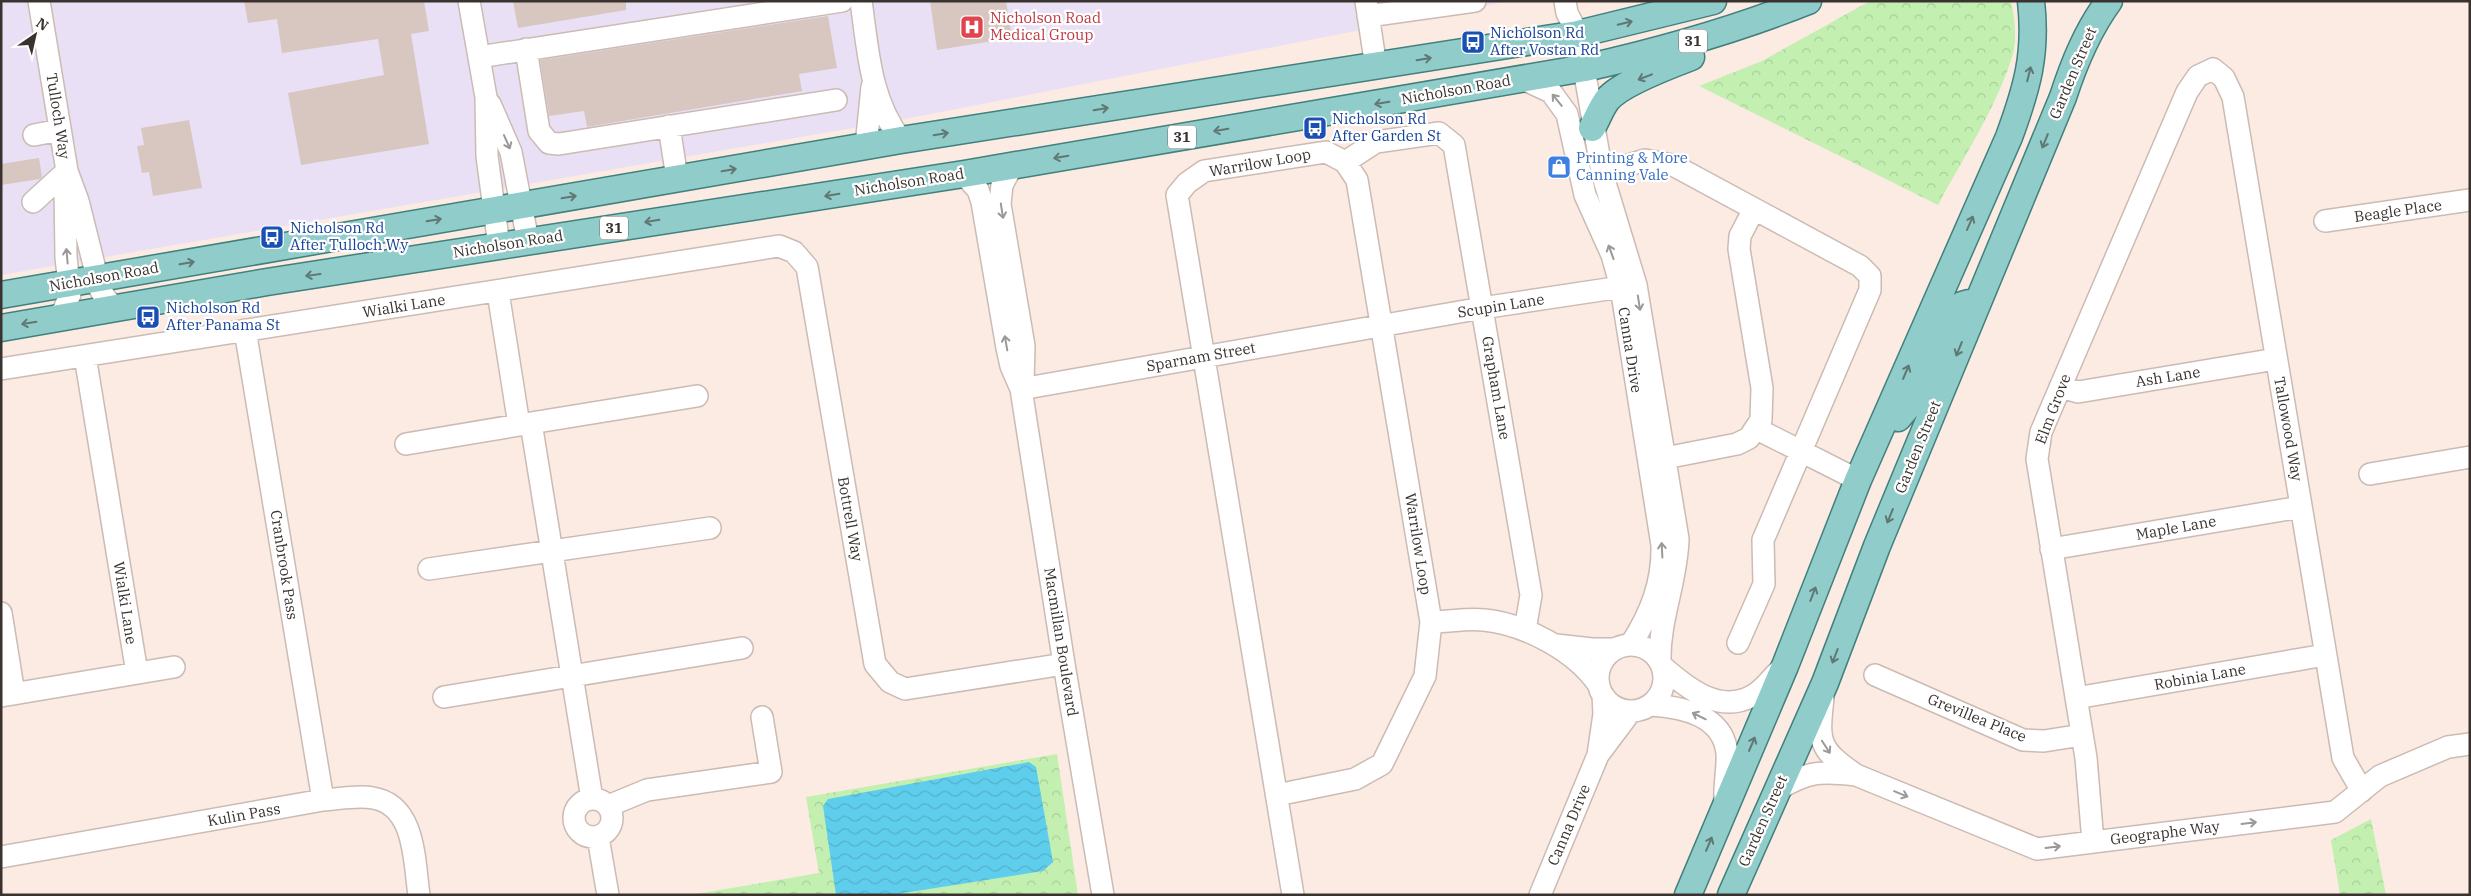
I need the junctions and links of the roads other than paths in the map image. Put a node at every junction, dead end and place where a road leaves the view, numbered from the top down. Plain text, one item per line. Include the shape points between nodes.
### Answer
1 (39, 1) edge
2 (469, 1) edge
3 (842, 1) edge
4 (861, 1) edge
5 (1564, 1) edge
6 (1714, 1) edge
7 (2031, 1) edge
8 (2109, 1) edge
9 (1450, 3) edge
10 (1803, 3) edge
11 (1392, 7) edge
12 (1367, 9) edge
13 (1578, 34) junction
14 (526, 49) junction
15 (479, 57) junction
16 (1376, 67) junction
17 (1585, 68) junction
18 (2213, 70) joint
19 (1523, 79) junction
20 (873, 84) junction
21 (486, 97) junction
22 (836, 100) dead end
23 (669, 126) junction
24 (1592, 128) junction
25 (60, 130) junction
26 (34, 134) dead end
27 (901, 140) junction
28 (866, 146) junction
29 (1346, 162) junction
30 (1012, 166) junction
31 (67, 171) junction
32 (1602, 172) junction
33 (964, 174) junction
34 (677, 178) junction
35 (2470, 200) edge
36 (34, 202) dead end
37 (521, 205) junction
38 (1754, 209) junction
39 (493, 210) junction
40 (2325, 221) dead end
41 (528, 241) junction
42 (499, 246) junction
43 (723, 255) joint
44 (97, 278) junction
45 (70, 282) junction
46 (1621, 287) junction
47 (498, 292) junction
48 (1, 295) edge
49 (1977, 304) junction
50 (1482, 308) junction
51 (116, 309) junction
52 (57, 318) junction
53 (1381, 325) junction
54 (1, 328) edge
55 (245, 330) junction
56 (85, 356) junction
57 (1204, 356) junction
58 (2276, 359) junction
59 (1, 369) edge
60 (2060, 387) junction
61 (1021, 389) junction
62 (698, 396) dead end
63 (525, 424) junction
64 (1757, 429) junction
65 (1876, 443) junction
66 (406, 444) dead end
67 (1800, 452) junction
68 (2470, 457) edge
69 (1665, 458) junction
70 (2370, 474) dead end
71 (1858, 480) junction
72 (2301, 507) junction
73 (710, 528) dead end
74 (2051, 549) junction
75 (552, 551) junction
76 (429, 569) dead end
77 (1, 613) edge
78 (1431, 622) junction
79 (1525, 630) junction
80 (1738, 643) dead end
81 (1556, 645) junction
82 (1622, 646) junction
83 (742, 648) dead end
84 (2325, 655) junction
85 (1064, 664) junction
86 (1662, 664) junction
87 (1785, 666) junction
88 (174, 667) dead end
89 (136, 673) junction
90 (1876, 675) dead end
91 (571, 676) junction
92 (1824, 683) junction
93 (1600, 690) junction
94 (8, 695) edge
95 (444, 697) dead end
96 (2076, 698) junction
97 (1641, 708) junction
98 (762, 717) dead end
99 (2082, 735) junction
100 (2470, 744) edge
101 (1598, 755) junction
102 (1856, 776) junction
103 (1777, 790) junction
104 (2362, 791) junction
105 (1277, 795) junction
106 (324, 800) junction
107 (600, 803) junction
108 (1726, 805) junction
109 (598, 837) junction
110 (2093, 842) junction
111 (1, 857) edge
112 (419, 895) edge
113 (608, 895) edge
114 (1103, 895) edge
115 (1293, 895) edge
116 (1540, 895) edge
117 (1688, 895) edge
118 (1731, 895) edge

1 - 25 street, Tulloch Way
2 - 15 street
3 - 14 street
4 - 20 street
5 - 13 street, Canna Drive
13 -> 6 main road, Nicholson Road / 31
65 -> 7 main road via 2023,98 2031,65 2034,31
8 -> 49 main road, Garden Street via 2080,50
9 - 11 street
10 - 17 main road, Nicholson Road / 31 via 1724,32
10 -> 24 main road via 1769,29 1668,65 1616,92 1605,103
11 - 12 street
12 - 16 street
16 -> 13 main road, Nicholson Road / 31
13 - 17 street, Canna Drive
14 - 15 street
14 - 23 street via 539,131 549,143
15 - 21 street
27 -> 16 main road, Nicholson Road / 31
17 - 19 main road, Nicholson Road / 31
17 - 24 street, Canna Drive
18 - 58 street, Tallowood Way via 2224,78 2232,97
18 - 60 street, Elm Grove via 2198,76 2187,92
19 -> 30 main road, Nicholson Road / 31
46 -> 19 street, Canna Drive via 1609,247 1585,195 1567,114 1550,92
20 - 27 street via 890,125
20 - 28 street
21 -> 37 street via 511,152
21 - 39 street via 487,156
22 - 23 street
23 - 34 street
24 - 32 street, Canna Drive
25 - 26 street
25 - 31 street, Tulloch Way
27 - 28 main road, Nicholson Road / 31
34 -> 28 main road, Nicholson Road / 31
29 - 50 street, Grapham Lane via 1376,142 1439,133 1454,145
29 - 53 street, Warrilow Loop via 1358,180
29 - 57 street, Warrilow Loop via 1326,152 1204,172 1176,194
30 - 33 main road, Nicholson Road / 31
30 -> 61 street, Macmillan Boulevard via 1002,184 1000,204 1024,346
31 - 36 street
31 - 44 street, Tulloch Way
45 -> 31 street, Tulloch Way via 66,238
32 - 38 street via 1645,160 1673,166
32 -> 69 street, Canna Drive via 1636,285
33 -> 41 main road, Nicholson Road / 31
61 -> 33 street, Macmillan Boulevard via 1007,348 982,202 978,190
37 -> 34 main road, Nicholson Road / 31
35 - 40 street, Beagle Place
37 - 39 main road, Nicholson Road / 31
37 - 41 street
38 - 64 street via 1739,241 1762,388 1761,420
38 - 67 street via 1860,266 1870,276 1870,290
39 - 42 street
44 -> 39 main road, Nicholson Road / 31
41 - 42 main road, Nicholson Road / 31
42 -> 51 main road, Nicholson Road / 31
43 - 47 street, Wialki Lane
43 - 85 street, Bottrell Way via 779,246 794,252 807,267 875,664 890,682 905,689
44 - 45 main road, Nicholson Road / 31
44 - 51 street, Tulloch Way via 106,299
45 - 48 main road, Nicholson Road / 31
45 - 52 street, Tulloch Way via 68,302
46 - 50 street, Scupin Lane
82 -> 46 street, Canna Drive via 1650,610 1663,561
47 - 55 street, Wialki Lane
47 - 63 street
49 - 65 main road via 1962,305 1951,316 1913,400
49 -> 92 main road, Garden Street
50 - 53 street, Scupin Lane
50 - 79 street, Grapham Lane via 1531,595
51 - 52 main road, Nicholson Road / 31
52 -> 54 main road, Nicholson Road / 31
53 - 57 street, Sparnam Street
53 - 78 street, Warrilow Loop
55 - 56 street, Wialki Lane
55 - 106 street, Cranbrook Pass
56 - 59 street, Wialki Lane
56 - 89 street, Wialki Lane
57 - 61 street, Sparnam Street
57 - 105 street, Warrilow Loop
58 - 60 street, Ash Lane via 2078,392
58 - 72 street, Tallowood Way
60 - 74 street, Elm Grove via 2038,445 2037,459
61 - 85 street, Macmillan Boulevard
62 - 63 street
63 - 66 street
63 - 75 street
64 - 67 street
64 - 69 street via 1737,444
65 - 71 main road
67 - 71 street
67 - 80 street via 1764,540 1764,584
68 - 70 street
69 - 86 street, Canna Drive via 1678,539 1678,561 1662,626
87 -> 71 main road
72 - 74 street, Maple Lane
72 - 84 street, Tallowood Way
73 - 75 street
74 - 96 street, Elm Grove
75 - 76 street
75 - 91 street
77 - 94 street
78 - 79 street via 1485,620
78 - 105 street, Warrilow Loop via 1425,676 1382,764 1354,779
79 - 81 street
81 - 82 street
81 - 93 street via 1586,668
82 - 86 street via 1642,646 1653,652
82 - 93 street via 1600,664
83 - 91 street
84 - 96 street, Robinia Lane
84 - 104 street, Tallowood Way via 2343,758
85 - 114 street, Macmillan Boulevard
86 - 87 street via 1693,691 1729,702 1753,696
86 - 97 street via 1663,689
108 -> 87 main road
88 - 89 street
89 - 94 street
90 - 99 street, Grevillea Place via 2023,740 2044,742
91 - 95 street
91 - 107 street
92 -> 102 street, Geographe Way via 1820,738 1837,762
92 - 103 main road, Garden Street
93 - 97 street via 1610,704 1620,709
93 - 101 street, Canna Drive via 1604,714
96 - 99 street, Elm Grove
97 - 101 street, Canna Drive
108 -> 97 street via 1727,753 1719,731 1699,715 1671,706
98 - 107 street via 771,772 646,790
99 - 110 street, Elm Grove
100 - 104 street, Geographe Way via 2448,747 2380,776
101 - 116 street, Canna Drive
102 - 103 street, Geographe Way via 1806,774
102 -> 110 street, Geographe Way via 2037,849
103 - 118 main road, Garden Street
110 -> 104 street, Geographe Way via 2335,812
105 - 115 street, Warrilow Loop
106 - 111 street, Kulin Pass
106 - 112 street, Kulin Pass via 374,798 391,805 409,828
107 - 109 street via 612,817 610,826
107 - 109 street via 580,804 574,821 578,830
117 -> 108 main road
109 - 113 street

